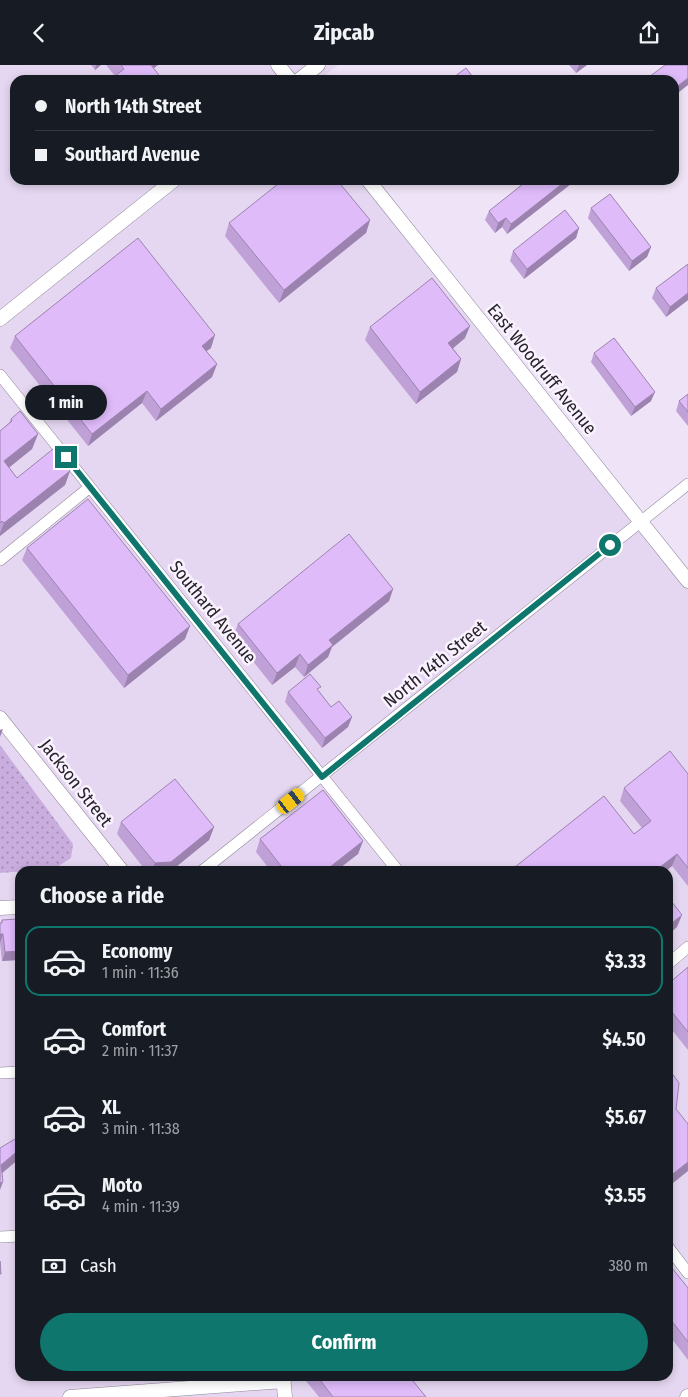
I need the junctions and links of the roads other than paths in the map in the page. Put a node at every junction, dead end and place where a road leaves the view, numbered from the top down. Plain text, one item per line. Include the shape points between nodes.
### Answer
1 (278, 65) edge
2 (318, 65) edge
3 (286, 75) edge
4 (305, 75) edge
5 (168, 185) edge
6 (372, 185) edge
7 (0, 319) edge
8 (0, 375) edge
9 (688, 484) edge
10 (90, 487) junction
11 (640, 522) junction
12 (0, 560) edge
13 (688, 581) edge
14 (0, 718) edge
15 (322, 777) junction
16 (118, 866) edge
17 (208, 866) edge
18 (394, 866) edge
19 (15, 907) edge
20 (0, 908) edge
21 (688, 947) edge
22 (673, 959) edge
23 (15, 1072) edge
24 (0, 1073) edge
25 (15, 1236) edge
26 (0, 1237) edge
27 (673, 1254) edge
28 (688, 1273) edge
29 (250, 1381) edge
30 (284, 1381) edge
31 (70, 1397) edge
32 (285, 1397) edge

1 - 3 street
2 - 4 street
5 - 7 street
6 - 11 street, East Woodruff Avenue
8 - 10 street, Southard Avenue
9 - 11 street, North 14th Street
10 - 12 street
10 - 15 street, Southard Avenue
11 - 13 street, East Woodruff Avenue
11 - 15 street, North 14th Street
14 - 16 street, Jackson Street
15 - 17 street, North 14th Street
15 - 18 street, Southard Avenue
19 - 20 street
21 - 22 street
23 - 24 street
25 - 26 street
27 - 28 street
29 - 31 street
30 - 32 street

